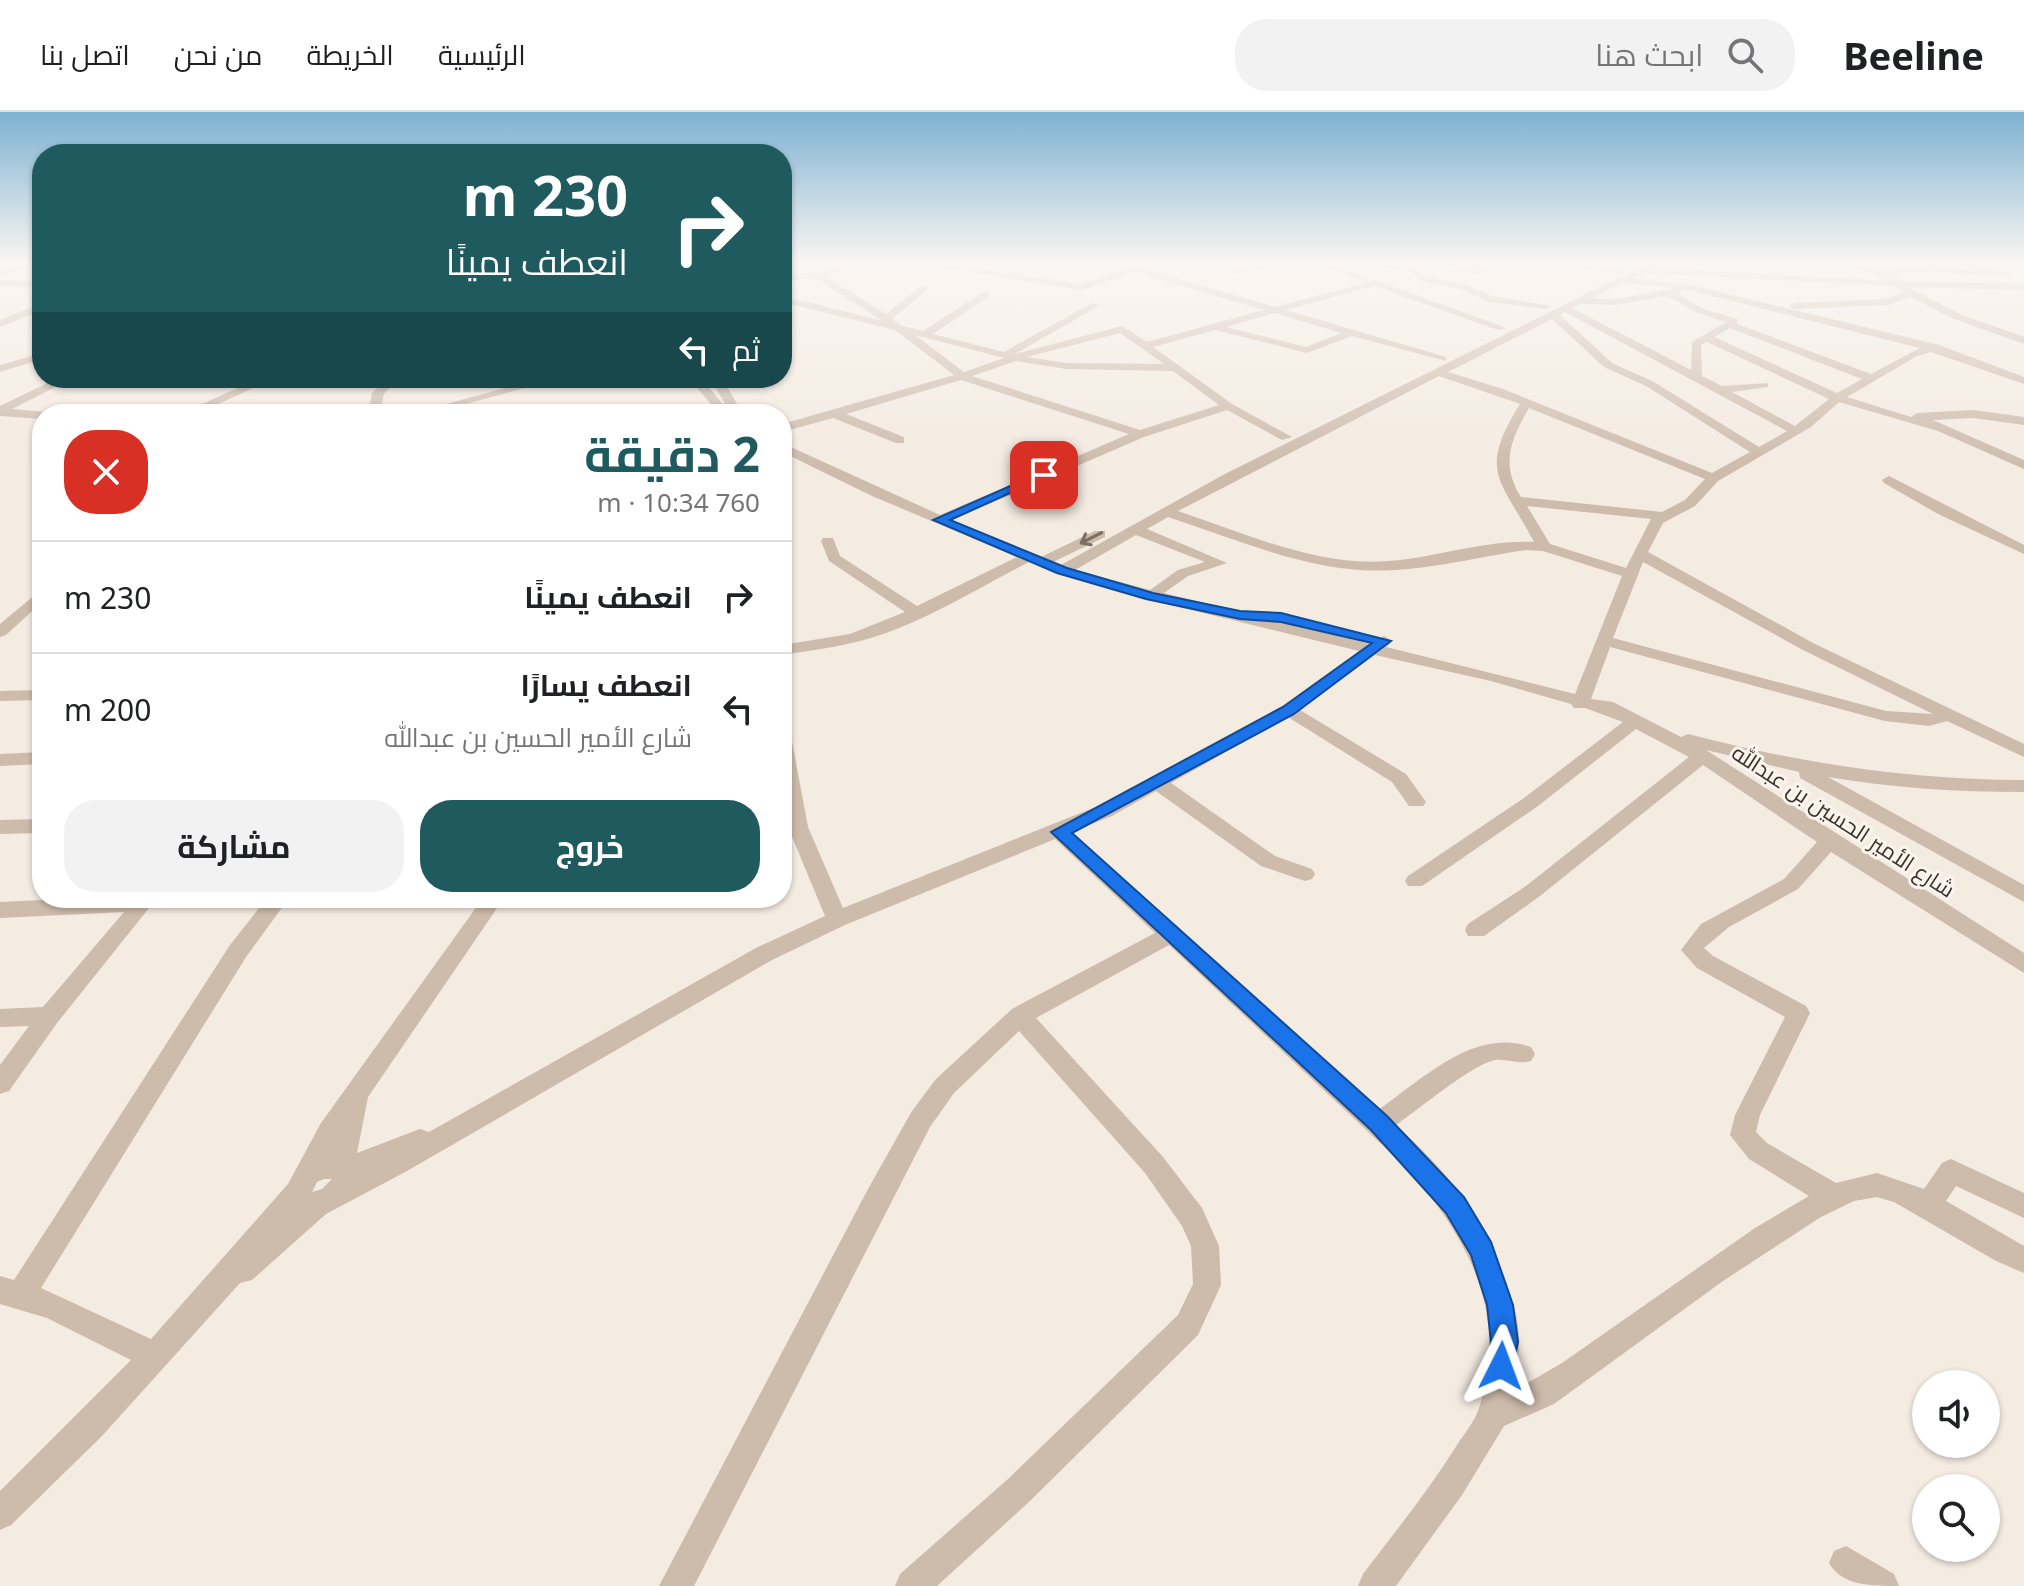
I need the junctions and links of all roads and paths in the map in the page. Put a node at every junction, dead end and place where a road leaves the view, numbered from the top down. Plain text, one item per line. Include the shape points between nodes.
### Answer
1 (903, 333) edge
2 (922, 333) edge
3 (1058, 333) edge
4 (1107, 333) edge
5 (1127, 333) edge
6 (1189, 333) edge
7 (1238, 333) edge
8 (1350, 333) joint
9 (1494, 333) edge
10 (1505, 333) edge
11 (1580, 333) edge
12 (1607, 333) edge
13 (1717, 333) edge
14 (1752, 333) edge
15 (1877, 333) edge
16 (2001, 333) edge
17 (926, 334) joint
18 (1707, 338) junction
19 (2024, 341) edge
20 (1145, 346) junction
21 (1935, 347) junction
22 (1009, 357) junction
23 (32, 359) edge
24 (0, 361) edge
25 (23, 362) junction
26 (32, 362) edge
27 (1440, 366) junction
28 (1176, 368) junction
29 (0, 369) edge
30 (1697, 375) junction
31 (964, 377) junction
32 (1871, 378) junction
33 (2024, 381) edge
34 (1764, 385) dead end
35 (47, 388) edge
36 (246, 388) edge
37 (515, 388) edge
38 (702, 388) edge
39 (1724, 389) junction
40 (709, 398) junction
41 (1837, 398) junction
42 (1527, 402) junction
43 (209, 404) edge
44 (454, 404) edge
45 (711, 404) edge
46 (715, 404) edge
47 (1228, 406) junction
48 (0, 411) edge
49 (832, 413) junction
50 (32, 414) edge
51 (2024, 421) edge
52 (792, 425) edge
53 (1317, 427) junction
54 (1936, 428) junction
55 (1796, 431) junction
56 (1140, 434) junction
57 (1286, 437) junction
58 (900, 440) dead end
59 (1757, 451) junction
60 (792, 452) edge
61 (2024, 465) edge
62 (1713, 478) junction
63 (1889, 480) dead end
64 (1520, 501) junction
65 (1166, 512) junction
66 (1662, 516) junction
67 (939, 520) junction
68 (1136, 530) junction
69 (828, 541) dead end
70 (1544, 547) junction
71 (2024, 550) edge
72 (1642, 555) junction
73 (1036, 559) junction
74 (1062, 571) junction
75 (1630, 574) junction
76 (1151, 596) junction
77 (32, 603) edge
78 (919, 614) junction
79 (0, 632) edge
80 (1603, 640) junction
81 (1379, 645) junction
82 (792, 648) edge
83 (32, 694) edge
84 (0, 696) edge
85 (1583, 699) junction
86 (1288, 710) junction
87 (1949, 714) junction
88 (1627, 717) junction
89 (1663, 733) junction
90 (2024, 751) edge
91 (1702, 756) junction
92 (32, 758) edge
93 (0, 760) edge
94 (1792, 766) junction
95 (1157, 782) junction
96 (2024, 786) edge
97 (792, 793) edge
98 (1416, 802) dead end
99 (32, 826) edge
100 (0, 827) edge
101 (1060, 832) junction
102 (1829, 841) junction
103 (1305, 874) dead end
104 (1415, 881) dead end
105 (2024, 894) edge
106 (32, 908) edge
107 (138, 908) edge
108 (271, 908) edge
109 (487, 908) edge
110 (0, 910) edge
111 (837, 919) junction
112 (1476, 930) dead end
113 (1171, 934) junction
114 (2024, 964) edge
115 (49, 1016) junction
116 (1020, 1016) junction
117 (0, 1018) edge
118 (1523, 1054) dead end
119 (0, 1084) edge
120 (1379, 1123) junction
121 (324, 1184) junction
122 (1833, 1196) junction
123 (2024, 1206) edge
124 (1927, 1207) junction
125 (2024, 1260) edge
126 (11, 1292) edge
127 (155, 1357) junction
128 (1493, 1415) junction
129 (0, 1514) edge
130 (1846, 1563) dead end
131 (676, 1586) edge
132 (912, 1586) edge
133 (1375, 1586) edge
134 (1882, 1586) edge

1 - 31 street
2 - 17 street
3 - 22 street
4 - 22 street
5 - 20 street
6 - 20 street
7 - 8 street via 1307,350
8 - 27 street
9 - 27 street
10 - 27 street
11 - 59 street via 1608,365 1650,384
12 - 30 street
13 - 18 street
14 - 32 street
15 - 21 street
16 - 19 street
17 - 22 street
18 - 30 street via 1695,346
18 - 41 street
20 - 28 street
21 - 32 street
21 - 33 street
22 - 28 street via 1066,366
22 - 31 street
23 - 25 street
24 - 25 street
25 - 26 street
25 - 29 street
27 - 42 street
27 - 53 street
28 - 47 street
30 - 39 street
31 - 49 street
31 - 56 street
32 - 41 street
34 - 39 street
35 - 48 street
36 - 43 street
37 - 44 street
38 - 40 street
39 - 55 street
40 - 45 street
40 - 46 street
41 - 54 street
41 - 55 street
42 - 62 street
42 - 64 street via 1501,446 1499,465
47 - 56 street
47 - 57 street
48 - 50 street
49 - 52 street
49 - 58 street
51 - 54 street via 1973,414 1917,417
53 - 57 street
53 - 65 street
54 - 61 street
55 - 59 street
56 - 67 street
57 -> 73 street
59 - 62 street
60 - 67 street, شارع الأمير الحسين بن عبدالله
62 - 66 street via 1690,503
63 - 71 street
64 - 66 street
64 - 70 street
65 - 68 street
65 - 70 street via 1299,555 1350,565 1386,566 1496,548
66 - 72 street
67 - 73 street, شارع الأمير الحسين بن عبدالله
68 - 74 street
68 - 76 street via 1220,563 1183,573
69 - 78 street via 834,558
70 - 75 street
72 - 75 street
72 - 87 street via 1809,647
73 - 74 street, شارع الأمير الحسين بن عبدالله
73 - 78 street
74 - 76 street, شارع الأمير الحسين بن عبدالله
75 - 80 street
76 - 81 street, شارع الأمير الحسين بن عبدالله via 1274,627
77 - 79 street
78 - 82 street via 853,638
80 - 85 street
80 - 87 street via 1885,716 1929,721
81 - 85 street, شارع الأمير الحسين بن عبدالله
81 - 86 street
83 - 84 street
85 - 88 street, شارع الأمير الحسين بن عبدالله
86 - 95 street
86 - 98 street via 1399,778
87 - 90 street
88 - 89 street, شارع الأمير الحسين بن عبدالله
88 - 104 street via 1531,802
89 - 91 street, شارع الأمير الحسين بن عبدالله
89 - 94 street
91 - 102 street, شارع الأمير الحسين بن عبدالله
91 - 112 street
92 - 93 street
94 - 96 street via 1911,781
94 - 105 street
95 - 101 street
95 - 103 street via 1268,861
97 - 111 street via 798,827
99 - 100 street
101 - 111 street
101 - 113 street
102 - 114 street, شارع الأمير الحسين بن عبدالله
102 - 122 street via 1790,885 1741,911 1692,950 1798,1013 1743,1135 1758,1151
106 - 110 street
107 - 115 street
108 - 126 street
109 - 121 street via 330,1131
111 - 121 street via 764,954 466,1124
113 - 116 street
113 - 120 street
115 - 117 street
115 - 119 street
116 - 131 street via 945,1086 921,1119
116 - 132 street via 1154,1165 1192,1217 1205,1246 1207,1285 1188,1325
118 - 120 street via 1496,1050 1471,1059
120 - 128 street via 1455,1205 1482,1250 1500,1305 1505,1342
121 - 127 street
122 - 124 street via 1863,1183
122 - 128 street via 1737,1255 1542,1394
123 - 124 street via 1951,1171
124 - 125 street
126 - 127 street
127 - 129 street
128 - 133 street via 1451,1484
130 - 134 street

